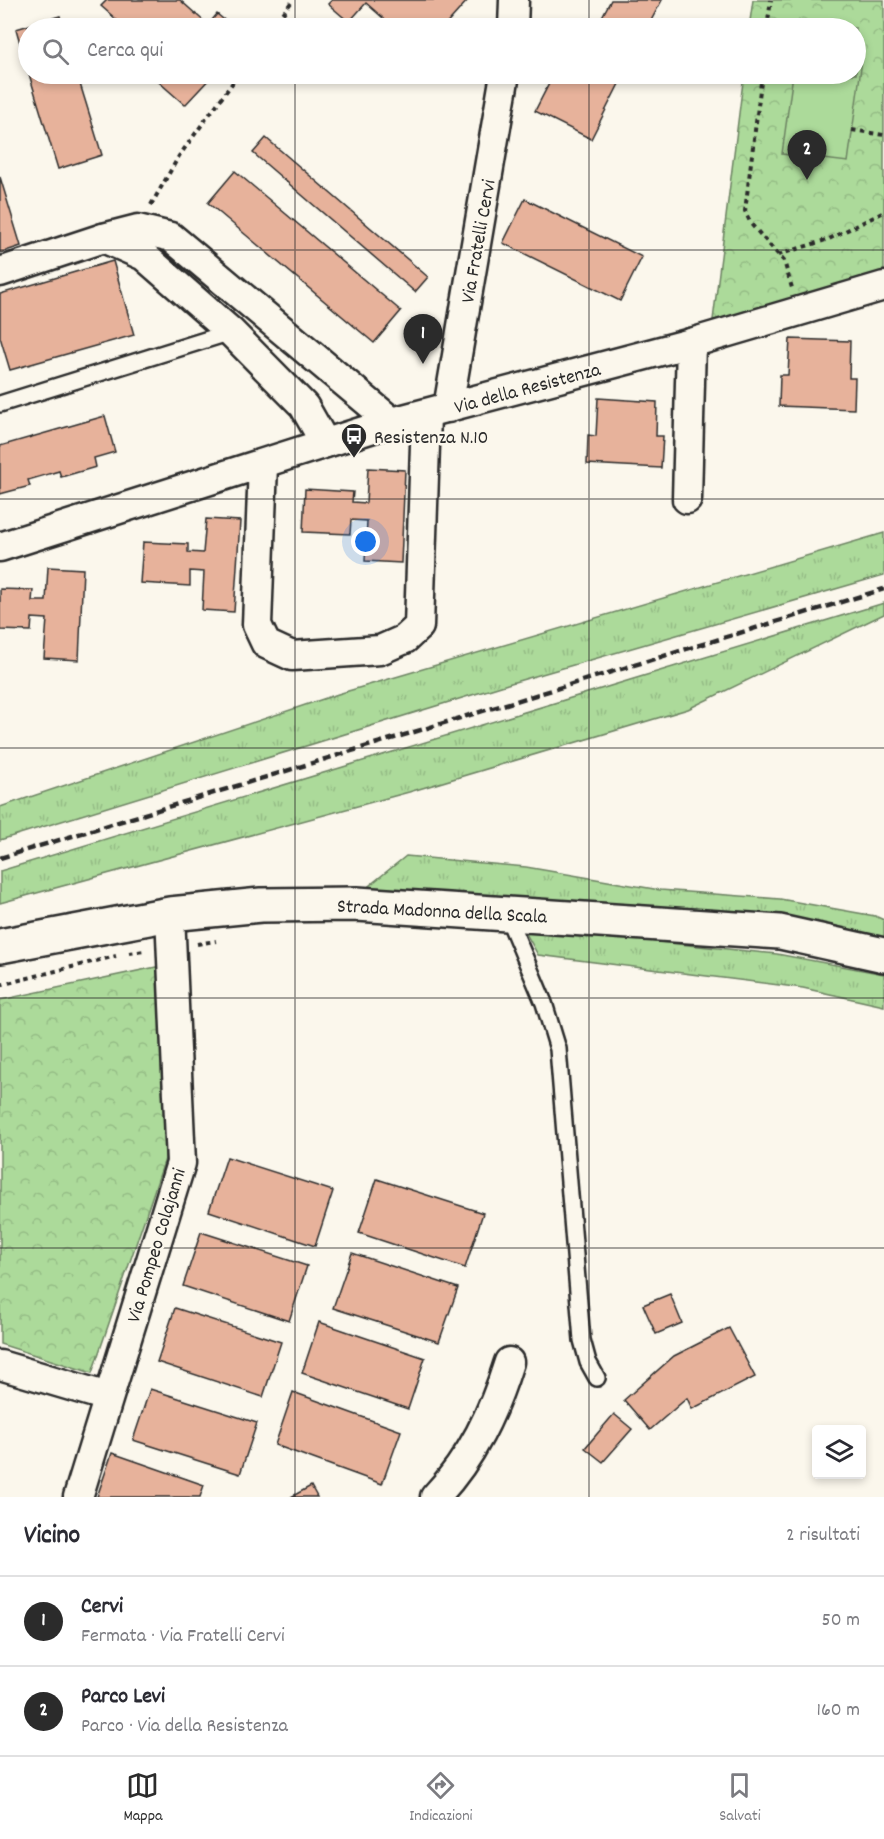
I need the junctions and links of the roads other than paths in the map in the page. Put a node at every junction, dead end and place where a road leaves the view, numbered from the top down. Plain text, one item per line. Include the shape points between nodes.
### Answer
1 (514, 0) edge
2 (513, 18) edge
3 (503, 84) edge
4 (103, 238) junction
5 (0, 272) edge
6 (884, 286) edge
7 (231, 332) junction
8 (691, 343) junction
9 (0, 404) edge
10 (437, 411) junction
11 (392, 422) junction
12 (325, 443) junction
13 (263, 464) junction
14 (687, 499) dead end
15 (0, 547) edge
16 (506, 913) junction
17 (170, 914) junction
18 (0, 946) edge
19 (884, 955) edge
20 (509, 1362) dead end
21 (0, 1365) edge
22 (597, 1378) dead end
23 (108, 1397) junction
24 (78, 1497) edge
25 (435, 1497) edge

1 - 2 street
3 - 10 street, Via Fratelli Cervi
4 - 5 street
4 - 7 street via 144,256
4 - 11 street via 138,229 171,237
6 - 8 street, Via della Resistenza
7 - 9 lane
7 - 12 street via 304,406
8 - 10 street, Via della Resistenza
8 - 14 street
10 - 11 street, Via della Resistenza
10 - 13 street, Via Fratelli Cervi via 418,626 405,639 380,650 292,656 266,644 257,625
11 - 12 street, Via della Resistenza
12 - 13 street, Via della Resistenza
13 - 15 street, Via della Resistenza
16 - 17 street, Strada Madonna della Scala via 357,904 261,905
16 - 19 street, Strada Madonna della Scala via 780,932
16 - 22 lane via 544,1003 558,1049 582,1340
17 - 18 street, Strada Madonna della Scala
17 - 23 street, Via Pompeo Colajanni via 181,1163
20 - 25 street via 483,1431 452,1479
21 - 23 street
23 - 24 street, Via Pompeo Colajanni

